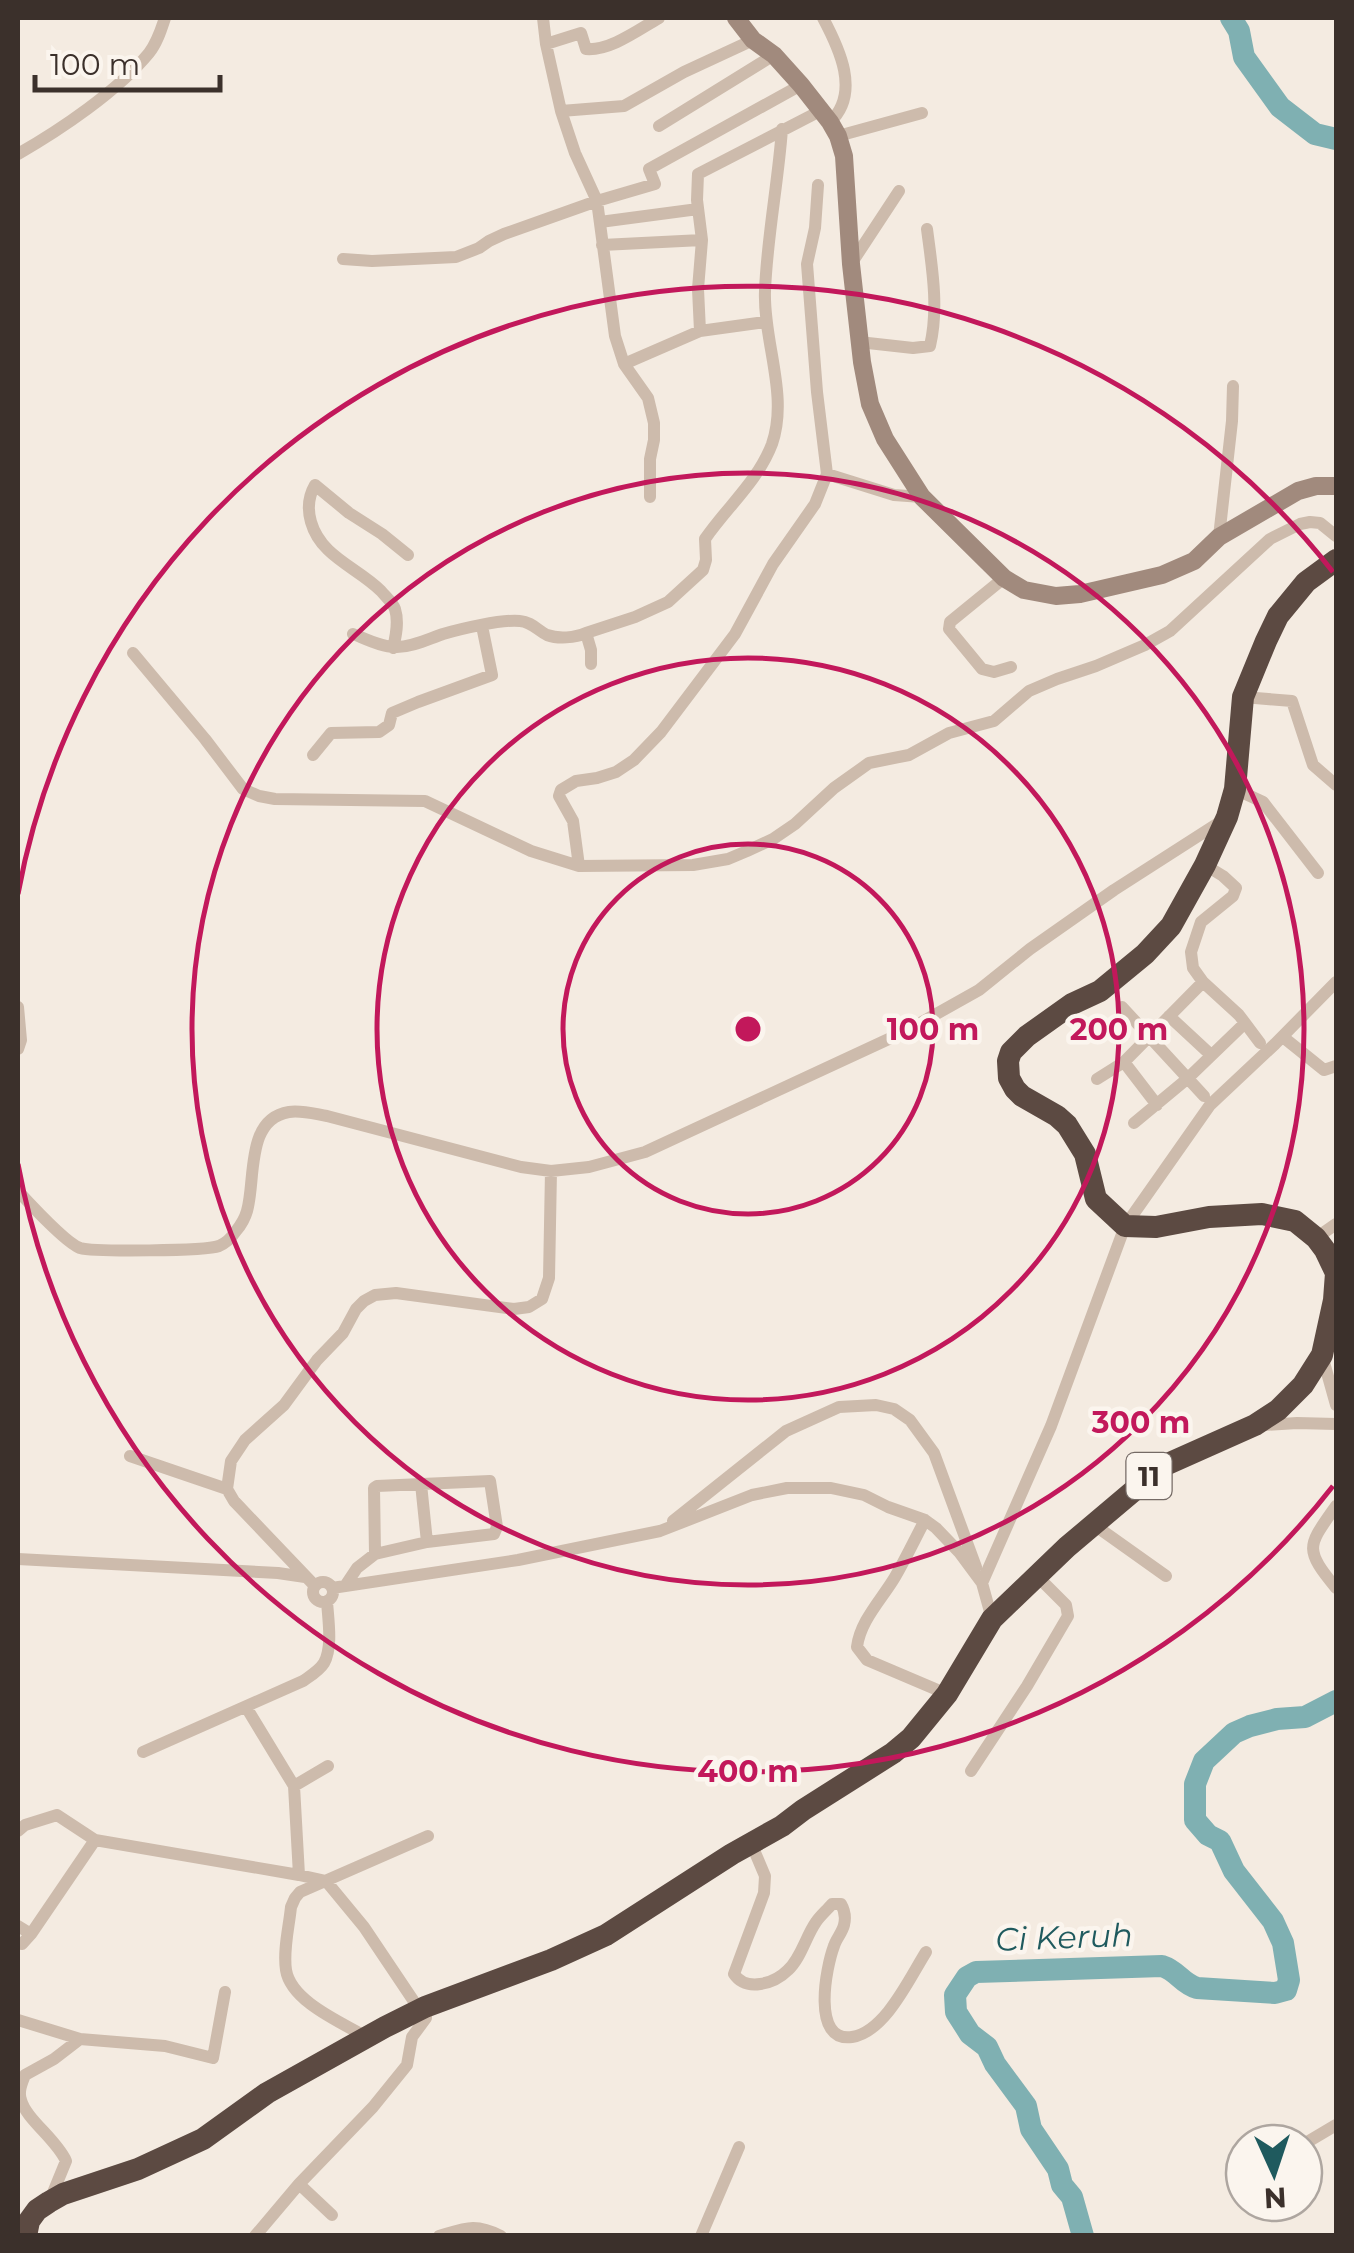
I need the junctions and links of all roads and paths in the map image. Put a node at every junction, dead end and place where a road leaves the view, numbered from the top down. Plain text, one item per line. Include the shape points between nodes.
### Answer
1 (166, 18) edge
2 (543, 18) edge
3 (658, 18) edge
4 (736, 18) edge
5 (823, 18) edge
6 (753, 40) junction
7 (546, 44) junction
8 (774, 56) junction
9 (801, 85) junction
10 (561, 111) junction
11 (922, 113) dead end
12 (830, 123) junction
13 (659, 126) dead end
14 (782, 130) junction
15 (18, 154) edge
16 (818, 185) dead end
17 (899, 191) dead end
18 (597, 201) junction
19 (698, 209) junction
20 (600, 222) junction
21 (927, 229) dead end
22 (702, 240) junction
23 (602, 245) junction
24 (344, 259) dead end
25 (850, 264) junction
26 (765, 322) junction
27 (700, 331) junction
28 (858, 342) junction
29 (624, 364) junction
30 (1233, 386) dead end
31 (826, 474) junction
32 (1336, 485) edge
33 (650, 497) dead end
34 (922, 497) junction
35 (1336, 536) edge
36 (1219, 537) junction
37 (408, 555) dead end
38 (1335, 561) edge
39 (1004, 578) junction
40 (482, 626) junction
41 (352, 634) dead end
42 (586, 634) junction
43 (393, 648) junction
44 (133, 653) dead end
45 (591, 664) dead end
46 (1011, 667) dead end
47 (1243, 697) junction
48 (313, 756) dead end
49 (1336, 785) edge
50 (1236, 789) junction
51 (1227, 817) junction
52 (1205, 864) junction
53 (578, 866) junction
54 (1318, 873) dead end
55 (1203, 982) junction
56 (1336, 982) edge
57 (18, 1007) edge
58 (1122, 1007) dead end
59 (1169, 1016) junction
60 (1244, 1024) junction
61 (1283, 1037) junction
62 (1148, 1038) junction
63 (1260, 1043) dead end
64 (18, 1050) edge
65 (1211, 1056) junction
66 (1124, 1062) junction
67 (1336, 1066) edge
68 (1097, 1079) dead end
69 (1186, 1079) junction
70 (1204, 1096) dead end
71 (1157, 1105) junction
72 (1134, 1123) dead end
73 (551, 1171) junction
74 (18, 1191) edge
75 (1336, 1224) edge
76 (1124, 1226) junction
77 (1316, 1238) junction
78 (1322, 1355) junction
79 (1336, 1405) edge
80 (1336, 1424) edge
81 (1255, 1425) junction
82 (130, 1456) dead end
83 (420, 1484) junction
84 (227, 1489) junction
85 (1336, 1506) edge
86 (925, 1520) junction
87 (1093, 1524) junction
88 (660, 1531) junction
89 (427, 1542) junction
90 (375, 1554) junction
91 (18, 1558) edge
92 (1036, 1575) junction
93 (1166, 1576) dead end
94 (310, 1581) junction
95 (982, 1583) junction
96 (1336, 1588) edge
97 (335, 1592) junction
98 (992, 1620) junction
99 (947, 1694) junction
100 (246, 1707) junction
101 (143, 1752) dead end
102 (328, 1766) dead end
103 (971, 1771) dead end
104 (294, 1786) junction
105 (18, 1831) edge
106 (428, 1836) dead end
107 (96, 1840) junction
108 (751, 1842) junction
109 (299, 1875) junction
110 (326, 1881) junction
111 (18, 1926) edge
112 (926, 1952) dead end
113 (225, 1992) dead end
114 (422, 2008) junction
115 (18, 2020) edge
116 (368, 2038) junction
117 (80, 2039) junction
118 (21, 2070) edge
119 (739, 2147) dead end
120 (300, 2184) junction
121 (49, 2202) junction
122 (332, 2215) dead end
123 (26, 2236) edge
124 (255, 2236) edge
125 (439, 2236) edge
126 (502, 2236) edge
127 (701, 2236) edge

1 - 15 street via 149,53 122,80
2 - 7 street
3 - 7 street via 596,50 586,49 580,34
4 - 6 street
5 - 12 street via 845,67 844,99
6 - 8 street
6 - 10 street via 624,106
7 - 10 street
8 - 9 street
8 - 13 street
9 - 12 street
9 - 18 street via 649,170 655,184
10 - 18 street
11 - 12 street
12 - 14 street
12 - 25 street via 844,156
14 - 19 street via 698,174
14 - 26 street
16 - 31 street via 807,264
17 - 25 street
18 - 20 street
18 - 24 street via 456,257
19 - 20 street
19 - 22 street
20 - 23 street
21 - 28 street via 934,298 930,346
22 - 23 street
22 - 27 street
23 - 29 street
25 - 28 street
26 - 27 street
26 - 42 street via 777,400 774,440 705,538 703,570 668,602
27 - 29 street
28 - 34 street via 870,404
29 - 33 street via 648,398 654,423
30 - 36 street
31 - 34 street
31 - 53 street via 815,504 735,634 661,732 616,772 560,790 573,821
32 - 36 street via 1298,491
34 - 39 street
35 - 53 street via 1310,522 1270,539 1145,645 1029,691 994,721 949,733 908,756 869,763 796,824 747,851 694,865
36 - 39 street via 1194,561 1162,575 1080,594 1024,590
37 - 43 street via 315,484 308,510 317,538 395,608
38 - 47 highway via 1306,582 1278,616
39 - 46 street via 949,629 982,669
40 - 42 street via 519,621 552,636
40 - 43 street
40 - 48 street via 492,675 392,713 379,732 331,733
41 - 43 street
42 - 45 street
44 - 53 street via 243,789 275,799 424,801
47 - 49 street via 1292,700 1314,764
47 - 50 highway
50 - 51 highway
50 - 54 street via 1263,802
51 - 52 highway
51 - 73 street via 979,990 906,1031 644,1152
52 - 55 street via 1236,888 1196,934 1193,968
52 - 76 highway via 1171,926 1145,954 1100,991 1044,1022 1008,1061 1015,1089 1067,1125 1085,1154 1096,1199
55 - 59 street
55 - 60 street
56 - 61 street
57 - 64 street
58 - 62 street
59 - 62 street
59 - 65 street
60 - 63 street
60 - 65 street
61 - 67 street via 1324,1070
61 - 76 street via 1210,1105
62 - 66 street
62 - 69 street
65 - 69 street
66 - 68 street
66 - 71 street
69 - 70 street
69 - 71 street
71 - 72 street
73 - 74 street via 328,1116 286,1112 258,1139 247,1214 218,1246 78,1247
73 - 84 street via 549,1278 542,1300 514,1309 396,1293 364,1301 284,1405 245,1440 231,1461
75 - 77 street
76 - 77 highway via 1262,1214 1295,1221
76 - 95 street via 1051,1426
77 - 78 highway, 11 via 1336,1272
78 - 79 street
78 - 81 highway, 11 via 1303,1385
80 - 81 street
81 - 87 highway, 11 via 1163,1466
82 - 84 street
83 - 89 street
83 - 89 street via 492,1484 494,1534
83 - 90 street via 374,1488
84 - 94 street
85 - 96 street via 1312,1554
86 - 88 street via 864,1495 787,1488
86 - 95 street
86 - 99 street via 856,1642 867,1660
87 - 92 highway, 11
87 - 93 street
88 - 95 street via 786,1431 839,1407 876,1404 910,1420 934,1452
88 - 97 street
89 - 90 street
90 - 97 street
91 - 94 street via 278,1573
92 - 98 highway, 11
92 - 103 street via 1066,1605 1068,1616
94 - 97 street
95 - 98 street
97 - 100 street via 324,1664
98 - 99 highway, 11
99 - 108 highway, 11 via 893,1753
100 - 101 street
100 - 104 street
102 - 104 street
104 - 109 street
105 - 107 street via 58,1816
106 - 110 street
107 - 109 street
107 - 111 street via 27,1939
108 - 112 street via 765,1876 764,1893 734,1974 742,1983 772,1980 790,1969 816,1922 832,1904 841,1904 844,1927 823,1994 833,2031 849,2038 882,2022
108 - 114 highway, 11 via 606,1936
109 - 110 street
110 - 114 street
110 - 116 street via 295,1898 288,1979 314,2006
113 - 117 street via 213,2058 154,2044
114 - 116 highway, 11
114 - 120 street via 426,2018 412,2037 407,2064
115 - 117 street
116 - 121 highway, 11 via 267,2093 202,2139
117 - 118 street via 54,2059
118 - 121 street via 20,2100 66,2161
119 - 127 street
120 - 122 street
120 - 124 street
121 - 123 highway via 29,2221
125 - 126 street via 482,2226

